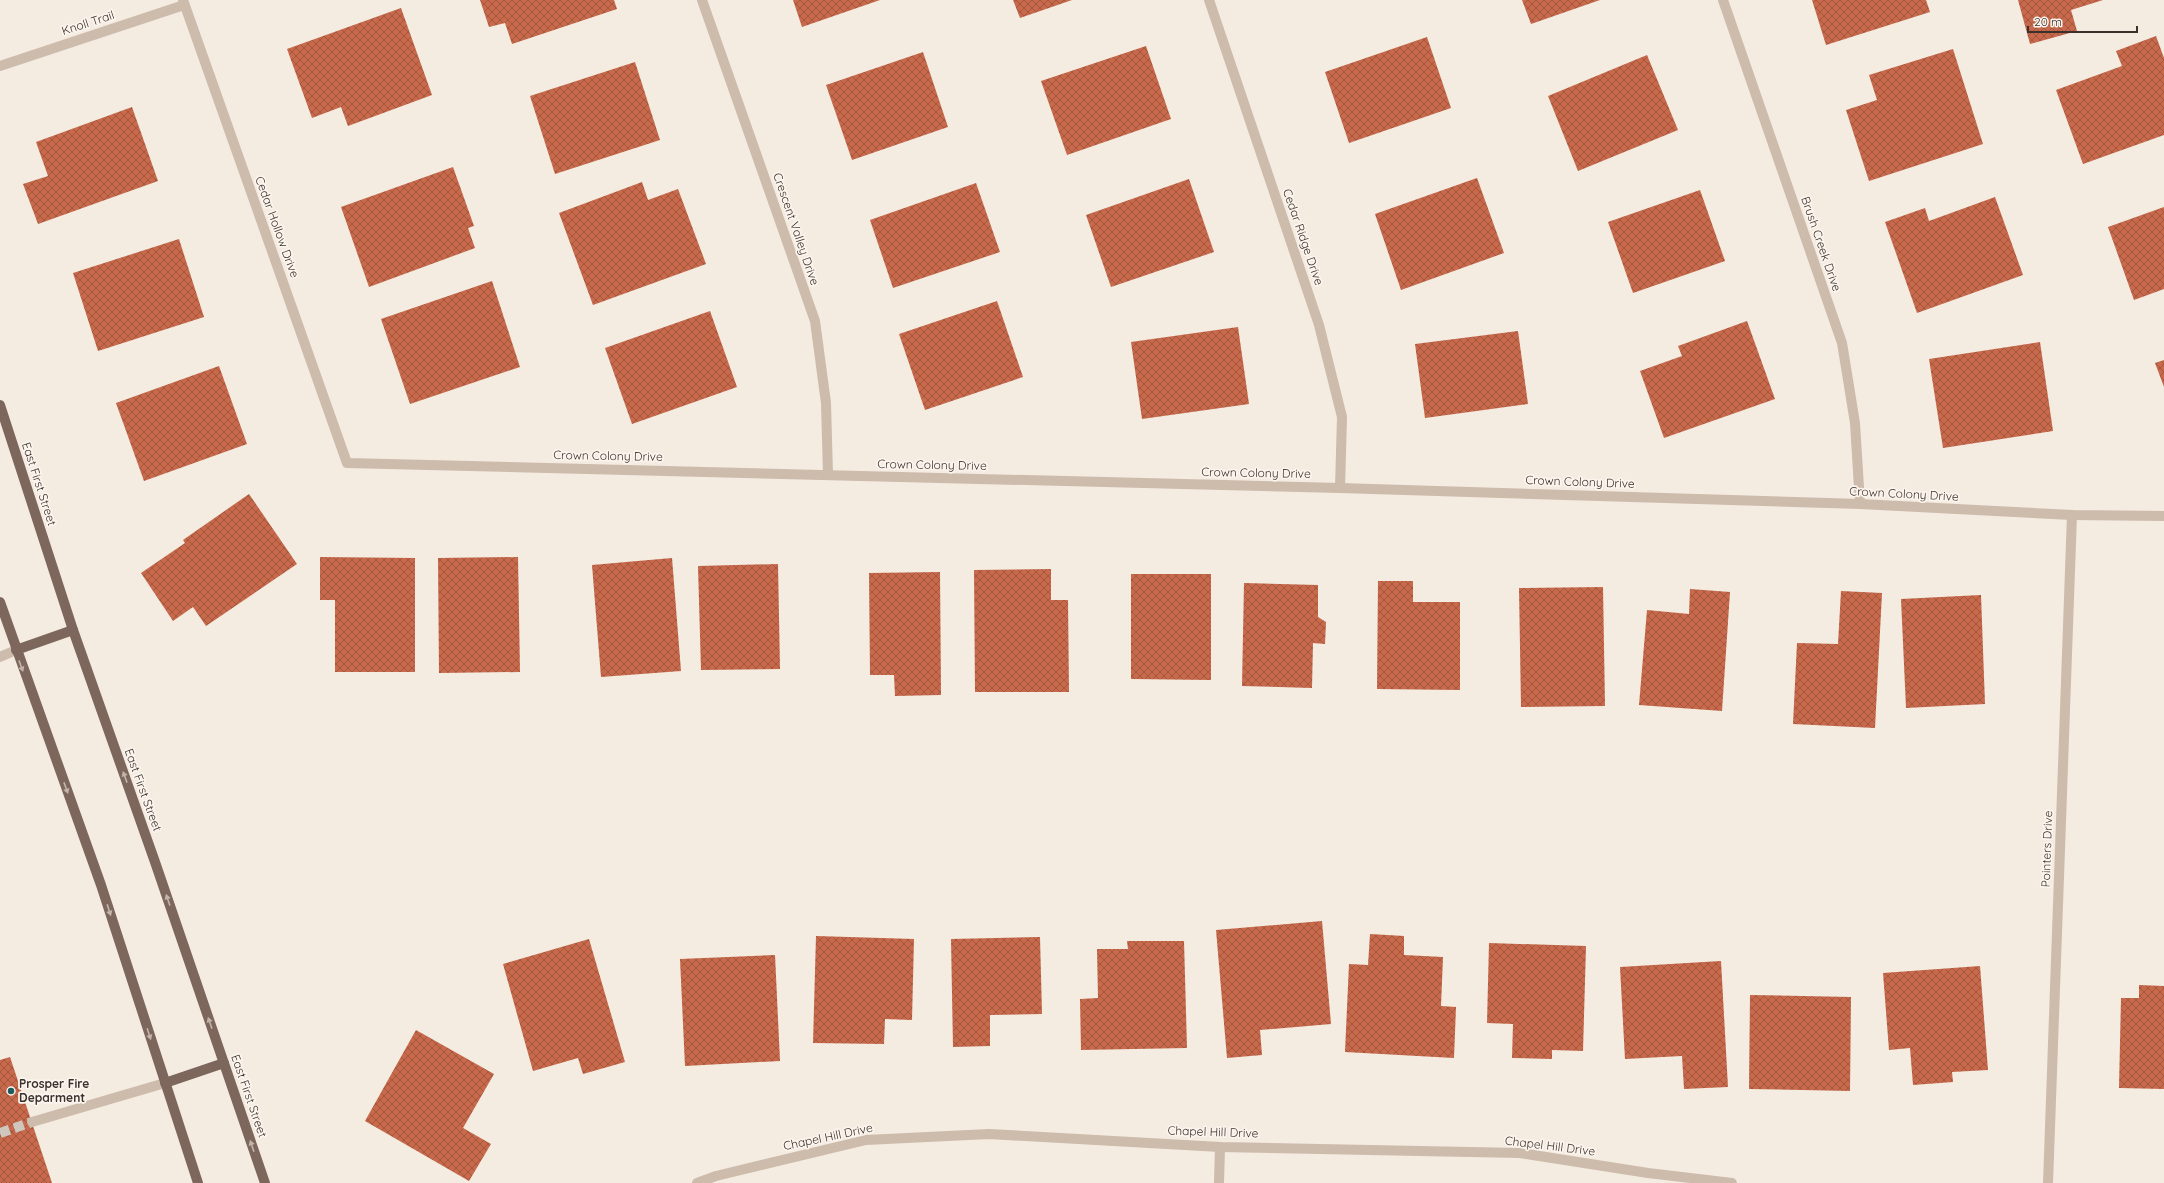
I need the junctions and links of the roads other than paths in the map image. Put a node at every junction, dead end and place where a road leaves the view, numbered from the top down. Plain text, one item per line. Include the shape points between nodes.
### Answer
1 (702, 0) edge
2 (1209, 0) edge
3 (1723, 0) edge
4 (184, 2) edge
5 (0, 66) edge
6 (0, 405) edge
7 (347, 463) joint
8 (828, 475) junction
9 (1340, 488) junction
10 (1860, 504) junction
11 (2072, 515) junction
12 (2164, 516) edge
13 (0, 602) edge
14 (73, 630) junction
15 (16, 650) junction
16 (0, 657) edge
17 (224, 1063) junction
18 (165, 1083) junction
19 (32, 1122) tunnel mouth
20 (1220, 1147) junction
21 (198, 1183) edge
22 (265, 1183) edge
23 (697, 1183) edge
24 (1220, 1183) edge
25 (1732, 1183) edge
26 (2048, 1183) edge

1 - 8 street, Crescent Valley Drive via 815,321 826,404
2 - 9 street, Cedar Ridge Drive via 1319,325 1342,417
3 - 10 street, Brush Creek Drive via 1842,343 1855,423
4 - 5 street, Knoll Trail
4 - 7 street, Cedar Hollow Drive
6 - 14 main road, East First Street
7 - 8 street, Crown Colony Drive
8 - 9 street, Crown Colony Drive
9 - 10 street, Crown Colony Drive
10 - 11 street, Crown Colony Drive
11 - 12 street, Crown Colony Drive
11 - 26 street, Pointers Drive
13 - 15 main road
14 - 15 main road
17 -> 14 main road, East First Street
15 - 16 street
15 -> 18 main road via 101,885
17 - 18 main road
22 -> 17 main road, East First Street
18 - 19 street
18 - 21 main road
20 - 23 street, Chapel Hill Drive via 989,1134 866,1140 716,1176
20 - 24 street
20 - 25 street, Chapel Hill Drive via 1520,1153

